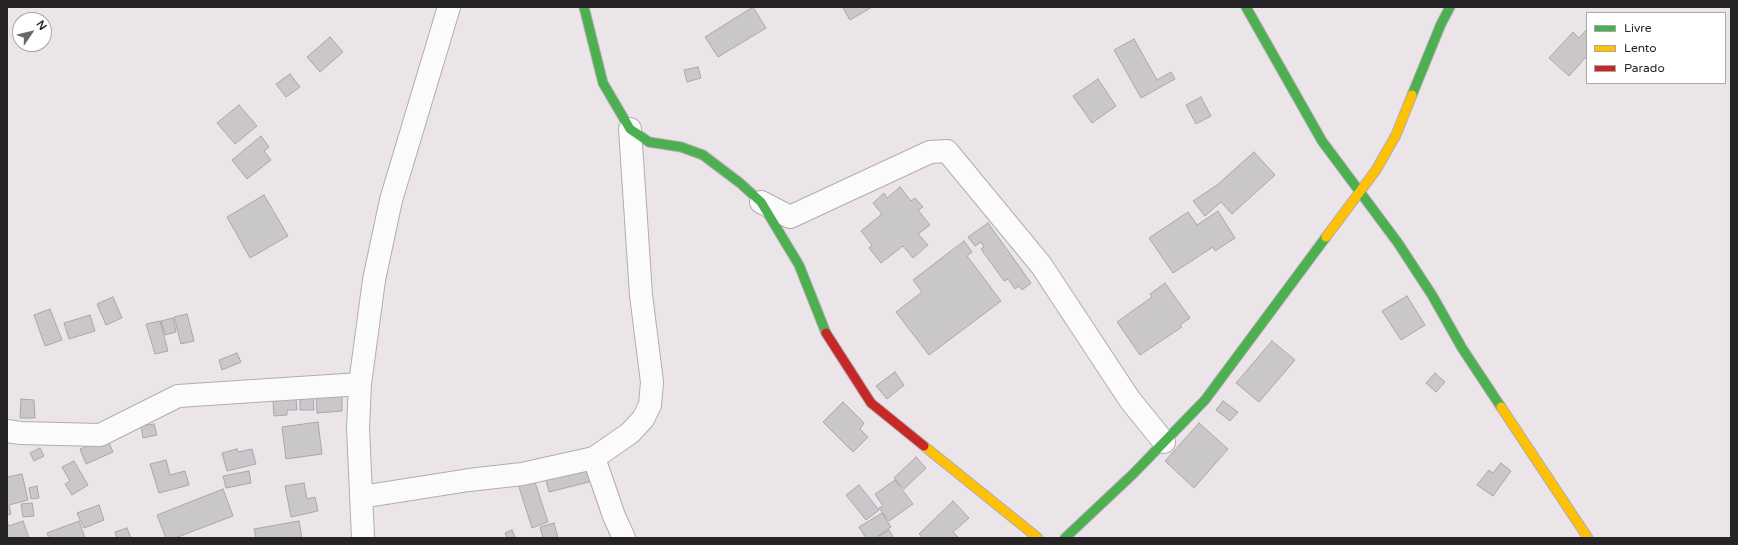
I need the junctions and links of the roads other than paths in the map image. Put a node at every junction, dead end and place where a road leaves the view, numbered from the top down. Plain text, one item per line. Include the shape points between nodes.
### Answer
1 (449, 7) edge
2 (584, 7) edge
3 (1246, 7) edge
4 (1450, 7) edge
5 (630, 129) junction
6 (1360, 191) junction
7 (761, 202) junction
8 (360, 384) junction
9 (7, 431) edge
10 (1164, 442) junction
11 (594, 458) junction
12 (361, 497) junction
13 (363, 538) edge
14 (624, 538) edge
15 (1038, 538) edge
16 (1065, 538) edge
17 (1588, 538) edge

1 - 8 street via 391,200 374,280
2 - 5 street via 603,82
3 - 6 street via 1322,141
4 - 6 street via 1396,135 1376,170
5 - 7 street via 649,142 681,146 703,155
5 - 11 street via 642,295 652,382 650,405 643,419 630,433
6 - 10 street via 1205,400
6 - 17 street via 1398,243 1462,348
7 - 10 street via 790,217 930,152 947,151 1041,265 1130,400
7 - 15 street via 799,265 828,339 871,403
8 - 9 street via 178,396 100,435
8 - 12 street via 358,428
10 - 16 street
11 - 12 street via 522,474
11 - 14 street
12 - 13 street

